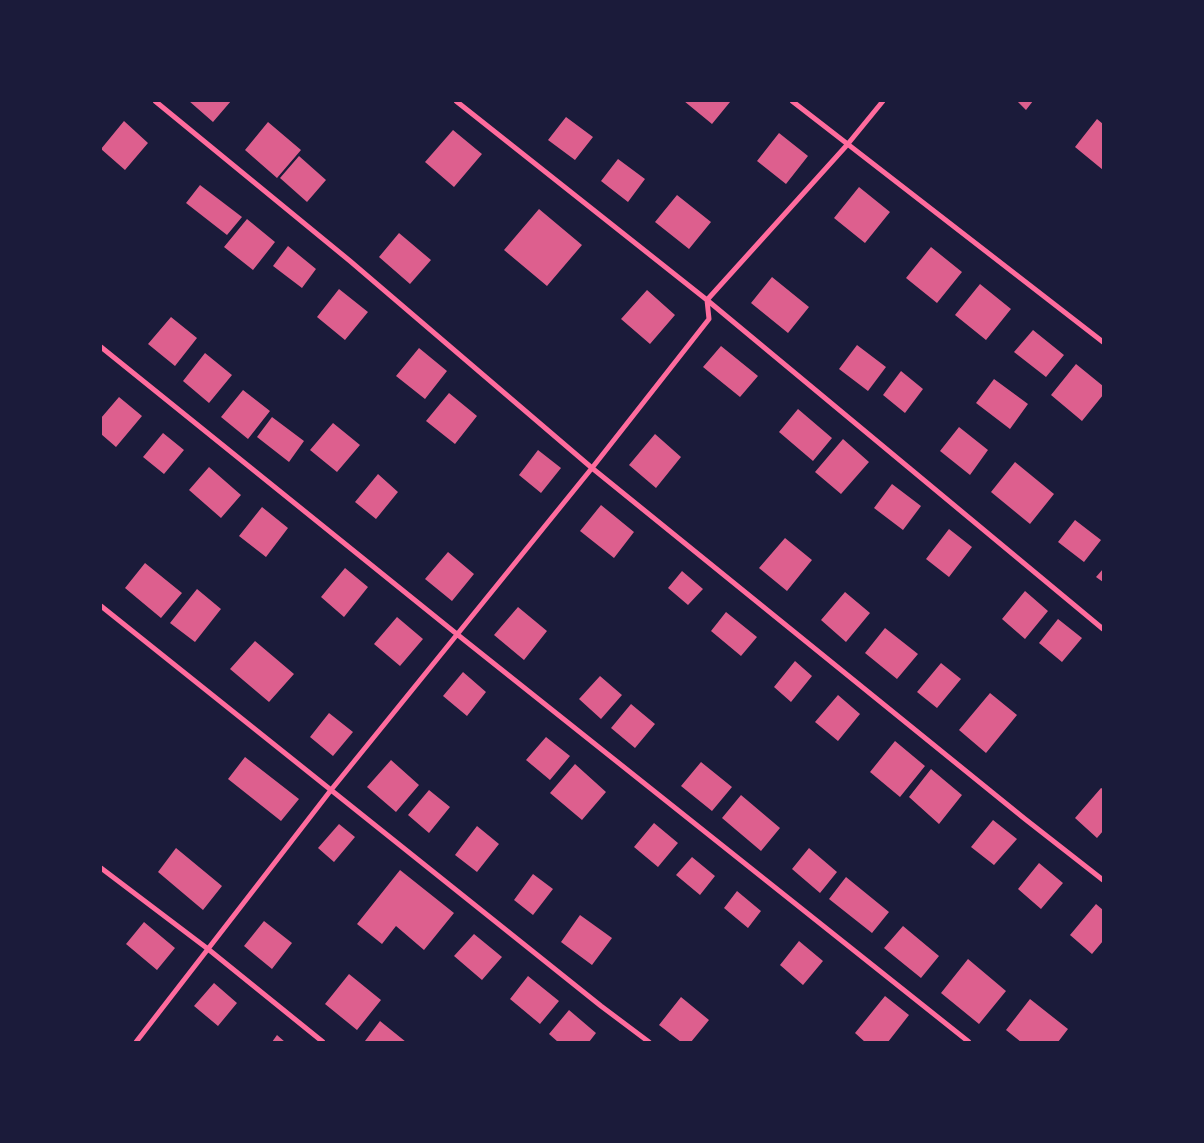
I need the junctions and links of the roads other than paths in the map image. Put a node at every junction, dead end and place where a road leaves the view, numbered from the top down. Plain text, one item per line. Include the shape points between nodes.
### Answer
1 (155, 101) edge
2 (456, 101) edge
3 (792, 101) edge
4 (883, 101) edge
5 (847, 145) junction
6 (707, 300) junction
7 (1103, 342) edge
8 (101, 347) edge
9 (592, 468) junction
10 (101, 606) edge
11 (1103, 629) edge
12 (458, 635) junction
13 (331, 790) junction
14 (101, 868) edge
15 (1103, 880) edge
16 (208, 949) junction
17 (136, 1042) edge
18 (323, 1042) edge
19 (649, 1042) edge
20 (969, 1042) edge

1 - 9 street via 350,261
2 - 6 street
3 - 5 street
4 - 5 street
5 - 6 street
5 - 7 street
6 - 9 street via 709,319
6 - 11 street
8 - 12 street
9 - 12 street
9 - 15 street
10 - 13 street
12 - 13 street
12 - 20 street
13 - 16 street
13 - 19 street
14 - 16 street
16 - 17 street
16 - 18 street

